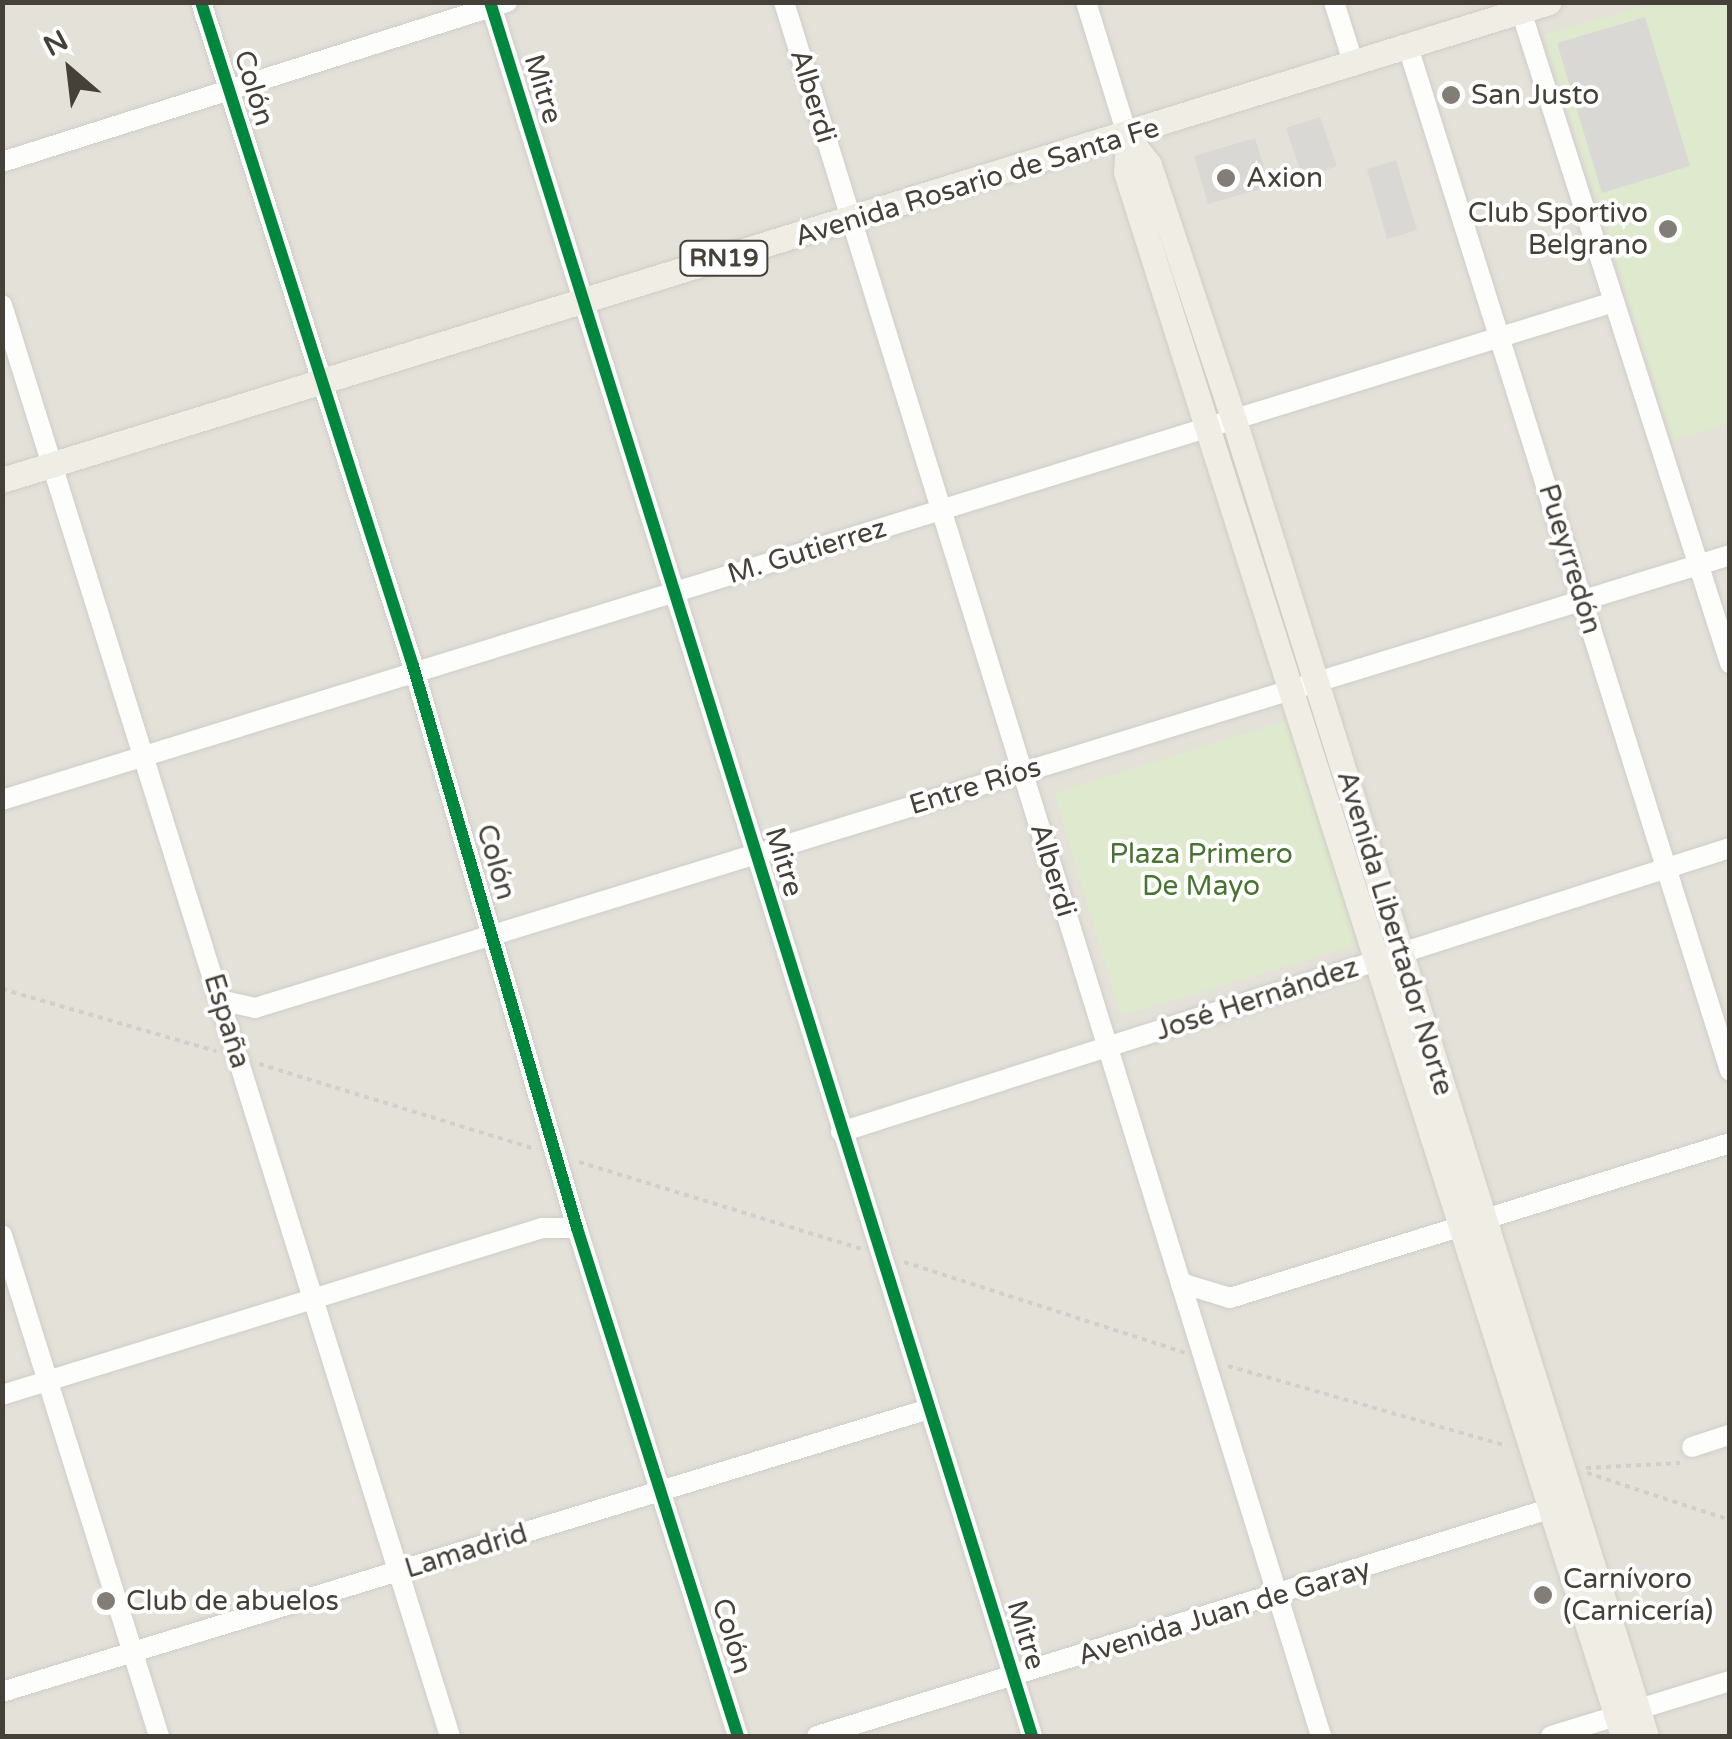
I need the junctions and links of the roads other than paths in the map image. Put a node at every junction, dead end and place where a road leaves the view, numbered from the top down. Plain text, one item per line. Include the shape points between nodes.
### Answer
1 (201, 2) edge
2 (784, 2) edge
3 (1086, 2) edge
4 (1334, 2) edge
5 (1549, 2) edge
6 (496, 4) edge
7 (1520, 7) edge
8 (1408, 47) junction
9 (1354, 65) junction
10 (228, 91) junction
11 (1128, 138) junction
12 (2, 162) edge
13 (852, 220) junction
14 (583, 300) junction
15 (1612, 303) junction
16 (2, 305) edge
17 (1501, 337) junction
18 (320, 380) junction
19 (1222, 424) junction
20 (52, 465) junction
21 (2, 480) edge
22 (942, 510) junction
23 (1730, 555) edge
24 (1698, 565) junction
25 (674, 592) junction
26 (1582, 599) junction
27 (1730, 663) edge
28 (415, 672) junction
29 (1306, 685) junction
30 (144, 756) junction
31 (1022, 771) junction
32 (2, 800) edge
33 (1730, 848) edge
34 (756, 854) junction
35 (1666, 869) junction
36 (491, 934) junction
37 (1390, 956) junction
38 (220, 1000) junction
39 (1108, 1048) junction
40 (1730, 1071) edge
41 (842, 1132) junction
42 (1730, 1142) edge
43 (1472, 1224) junction
44 (577, 1228) junction
45 (2, 1235) edge
46 (1181, 1283) junction
47 (314, 1300) junction
48 (48, 1380) junction
49 (2, 1394) edge
50 (929, 1408) junction
51 (1730, 1435) edge
52 (1692, 1447) road end
53 (660, 1490) junction
54 (1562, 1505) junction
55 (398, 1572) junction
56 (1278, 1596) junction
57 (132, 1652) junction
58 (1013, 1676) junction
59 (1730, 1681) edge
60 (2, 1692) edge
61 (1626, 1721) edge
62 (159, 1736) edge
63 (450, 1736) edge
64 (738, 1736) edge
65 (817, 1736) edge
66 (1032, 1736) edge
67 (1322, 1736) edge
68 (1551, 1736) edge
69 (1646, 1736) edge

1 - 10 street, Colón
2 - 13 street, Alberdi
3 - 11 street, Avenida Libertador Norte
4 - 9 street
5 - 7 main road, Avenida Rosario de Santa Fe / RN19
6 - 10 street
6 - 14 street, Mitre
7 - 8 main road, Avenida Rosario de Santa Fe / RN19
7 - 15 street
8 - 9 main road, Avenida Rosario de Santa Fe / RN19
8 - 17 street, Pueyrredón
9 - 11 main road, Avenida Rosario de Santa Fe / RN19
10 - 12 street
10 - 18 street, Colón
11 - 13 main road, Avenida Rosario de Santa Fe / RN19
11 - 19 main road, Avenida Libertador Norte via 1126,172
13 - 14 main road, Avenida Rosario de Santa Fe / RN19
13 - 22 street, Alberdi
14 - 18 main road, Avenida Rosario de Santa Fe / RN19
14 - 25 street, Mitre
15 - 17 street, M. Gutierrez
15 - 24 street
16 - 20 street, España
17 - 19 street, M. Gutierrez
17 - 26 street, Pueyrredón
18 - 20 main road, Avenida Rosario de Santa Fe / RN19
18 - 28 street, Colón
19 - 22 street, M. Gutierrez
19 - 29 main road, Avenida Libertador Norte
20 - 21 main road, Avenida Rosario de Santa Fe / RN19
20 - 30 street, España
22 - 25 street, M. Gutierrez
22 - 31 street, Alberdi
23 - 24 street, Entre Ríos
24 - 26 street, Entre Ríos
24 - 27 street
25 - 28 street, M. Gutierrez
25 - 34 street, Mitre
26 - 29 street, Entre Ríos
26 - 35 street, Pueyrredón
28 - 30 street, M. Gutierrez
28 - 36 street, Colón
29 - 31 street, Entre Ríos
29 - 37 main road, Avenida Libertador Norte
30 - 32 street, M. Gutierrez
30 - 38 street, España
31 - 34 street, Entre Ríos
31 - 39 street, Alberdi
33 - 35 street, José Hernández
34 - 36 street, Entre Ríos
34 - 41 street, Mitre
35 - 37 street, José Hernández
35 - 40 street, Pueyrredón
36 - 38 street, Entre Ríos via 255,1008
36 - 44 street, Colón
37 - 39 street, José Hernández
37 - 43 main road, Avenida Libertador Norte
38 - 47 street, España
39 - 41 street, José Hernández
39 - 46 street, Alberdi
41 - 50 street, Mitre
42 - 43 street
43 - 46 street via 1230,1298
43 - 54 main road, Avenida Libertador Norte
44 - 47 street via 542,1228
44 - 53 street, Colón
45 - 48 street
46 - 56 street, Alberdi
47 - 48 street
47 - 55 street, España
48 - 49 street
48 - 57 street
50 - 53 street, Lamadrid
50 - 58 street, Mitre
51 - 52 street
53 - 55 street, Lamadrid
53 - 64 street, Colón
54 - 56 street, Avenida Juan de Garay
54 - 61 main road, Avenida Libertador Norte
55 - 57 street, Lamadrid
55 - 63 street, España
56 - 58 street, Avenida Juan de Garay
56 - 67 street, Alberdi
57 - 60 street, Lamadrid
57 - 62 street
58 - 65 street, Avenida Juan de Garay
58 - 66 street, Mitre
59 - 61 street
61 - 68 street
61 - 69 main road, Avenida Libertador Norte

